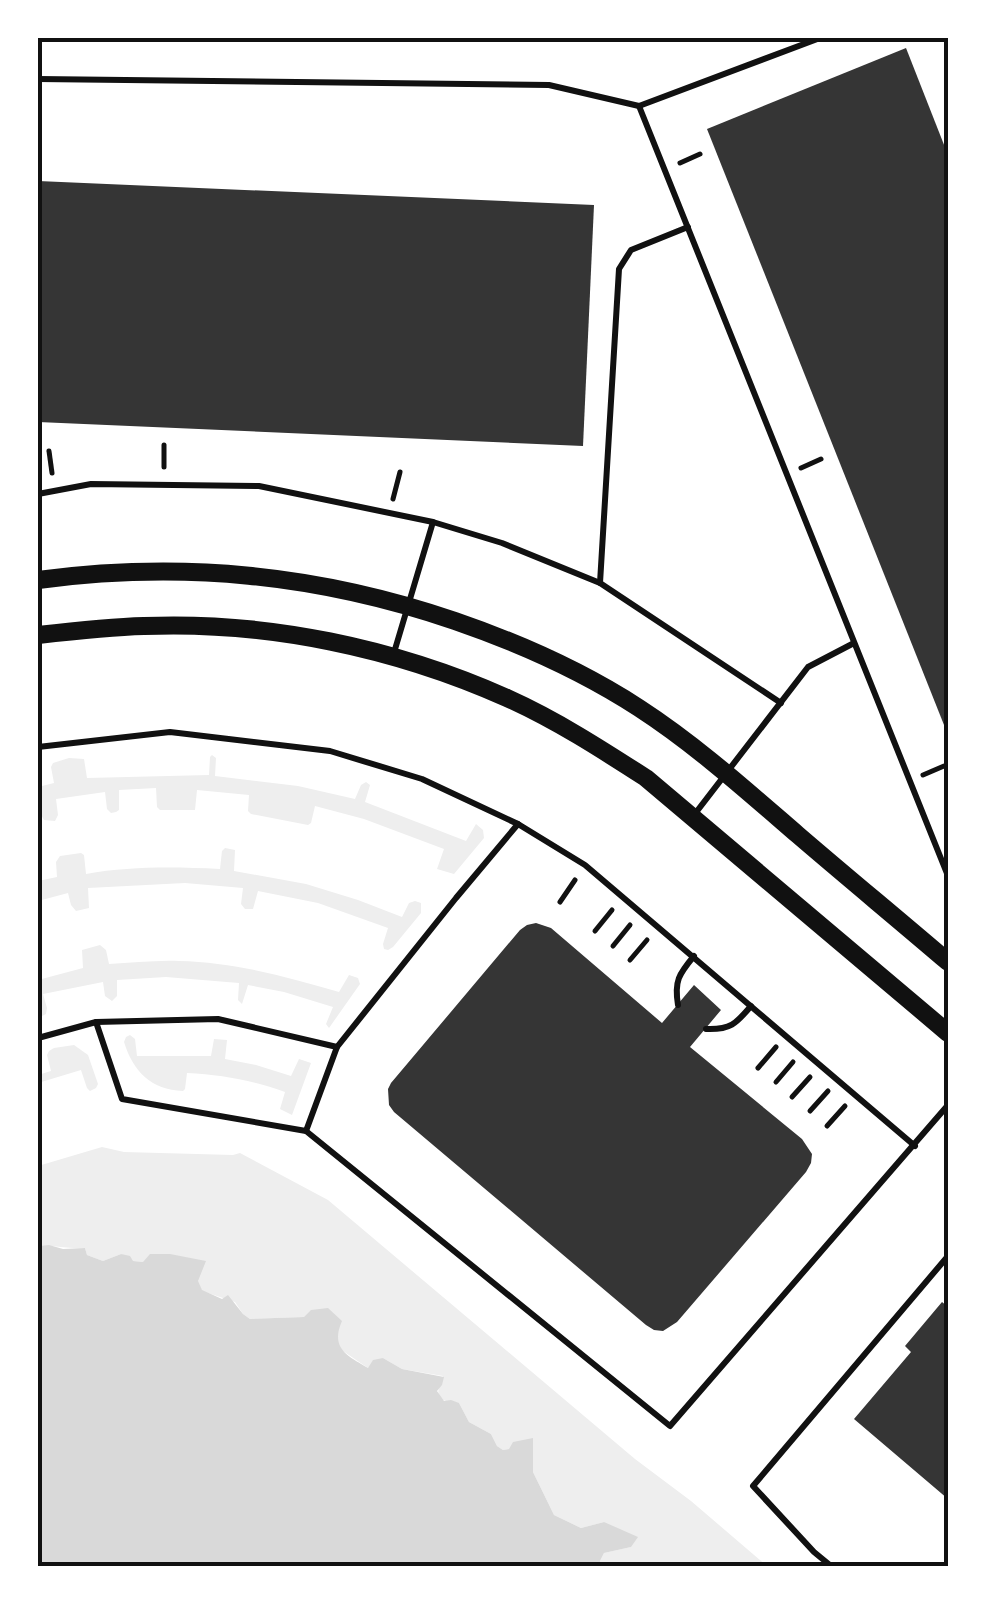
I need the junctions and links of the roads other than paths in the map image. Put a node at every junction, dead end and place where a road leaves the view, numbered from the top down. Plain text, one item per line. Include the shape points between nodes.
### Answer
1 (820, 38) edge
2 (38, 78) edge
3 (639, 106) junction
4 (688, 227) junction
5 (38, 494) edge
6 (433, 522) junction
7 (38, 580) edge
8 (600, 582) junction
9 (408, 605) junction
10 (38, 635) edge
11 (854, 643) junction
12 (393, 657) junction
13 (780, 703) junction
14 (38, 748) edge
15 (726, 773) junction
16 (693, 816) junction
17 (518, 824) junction
18 (948, 876) edge
19 (694, 956) junction
20 (948, 962) edge
21 (678, 1005) dead end
22 (751, 1006) junction
23 (96, 1022) junction
24 (706, 1028) dead end
25 (948, 1034) edge
26 (38, 1038) edge
27 (337, 1047) junction
28 (948, 1105) edge
29 (306, 1131) junction
30 (915, 1146) junction
31 (948, 1256) edge
32 (945, 1266) edge
33 (831, 1566) edge

1 - 3 lane
2 - 3 lane via 549,85
3 - 4 lane
4 - 8 lane via 631,250 619,269
4 - 11 lane
5 - 6 lane via 91,484 259,486
6 - 8 lane
6 - 9 lane
7 - 9 street via 201,572 291,580
8 - 13 lane
9 - 12 lane
9 - 15 street via 492,634 591,680
10 - 12 street via 199,626 314,638
11 - 13 lane via 808,668
11 - 18 lane
12 - 16 street via 555,722
13 - 15 lane
14 - 17 lane via 170,732 330,751 422,780
15 - 16 lane
15 - 20 street
16 - 25 street
17 - 19 lane via 585,865
17 - 27 lane
19 - 21 lane via 680,972
19 - 22 lane
22 - 24 lane via 724,1030
22 - 30 lane
23 - 26 lane
23 - 27 lane via 218,1018
23 - 29 lane via 122,1098
27 - 29 lane
28 - 30 lane
29 - 30 lane via 670,1426
31 - 32 lane
32 - 33 lane via 752,1486

